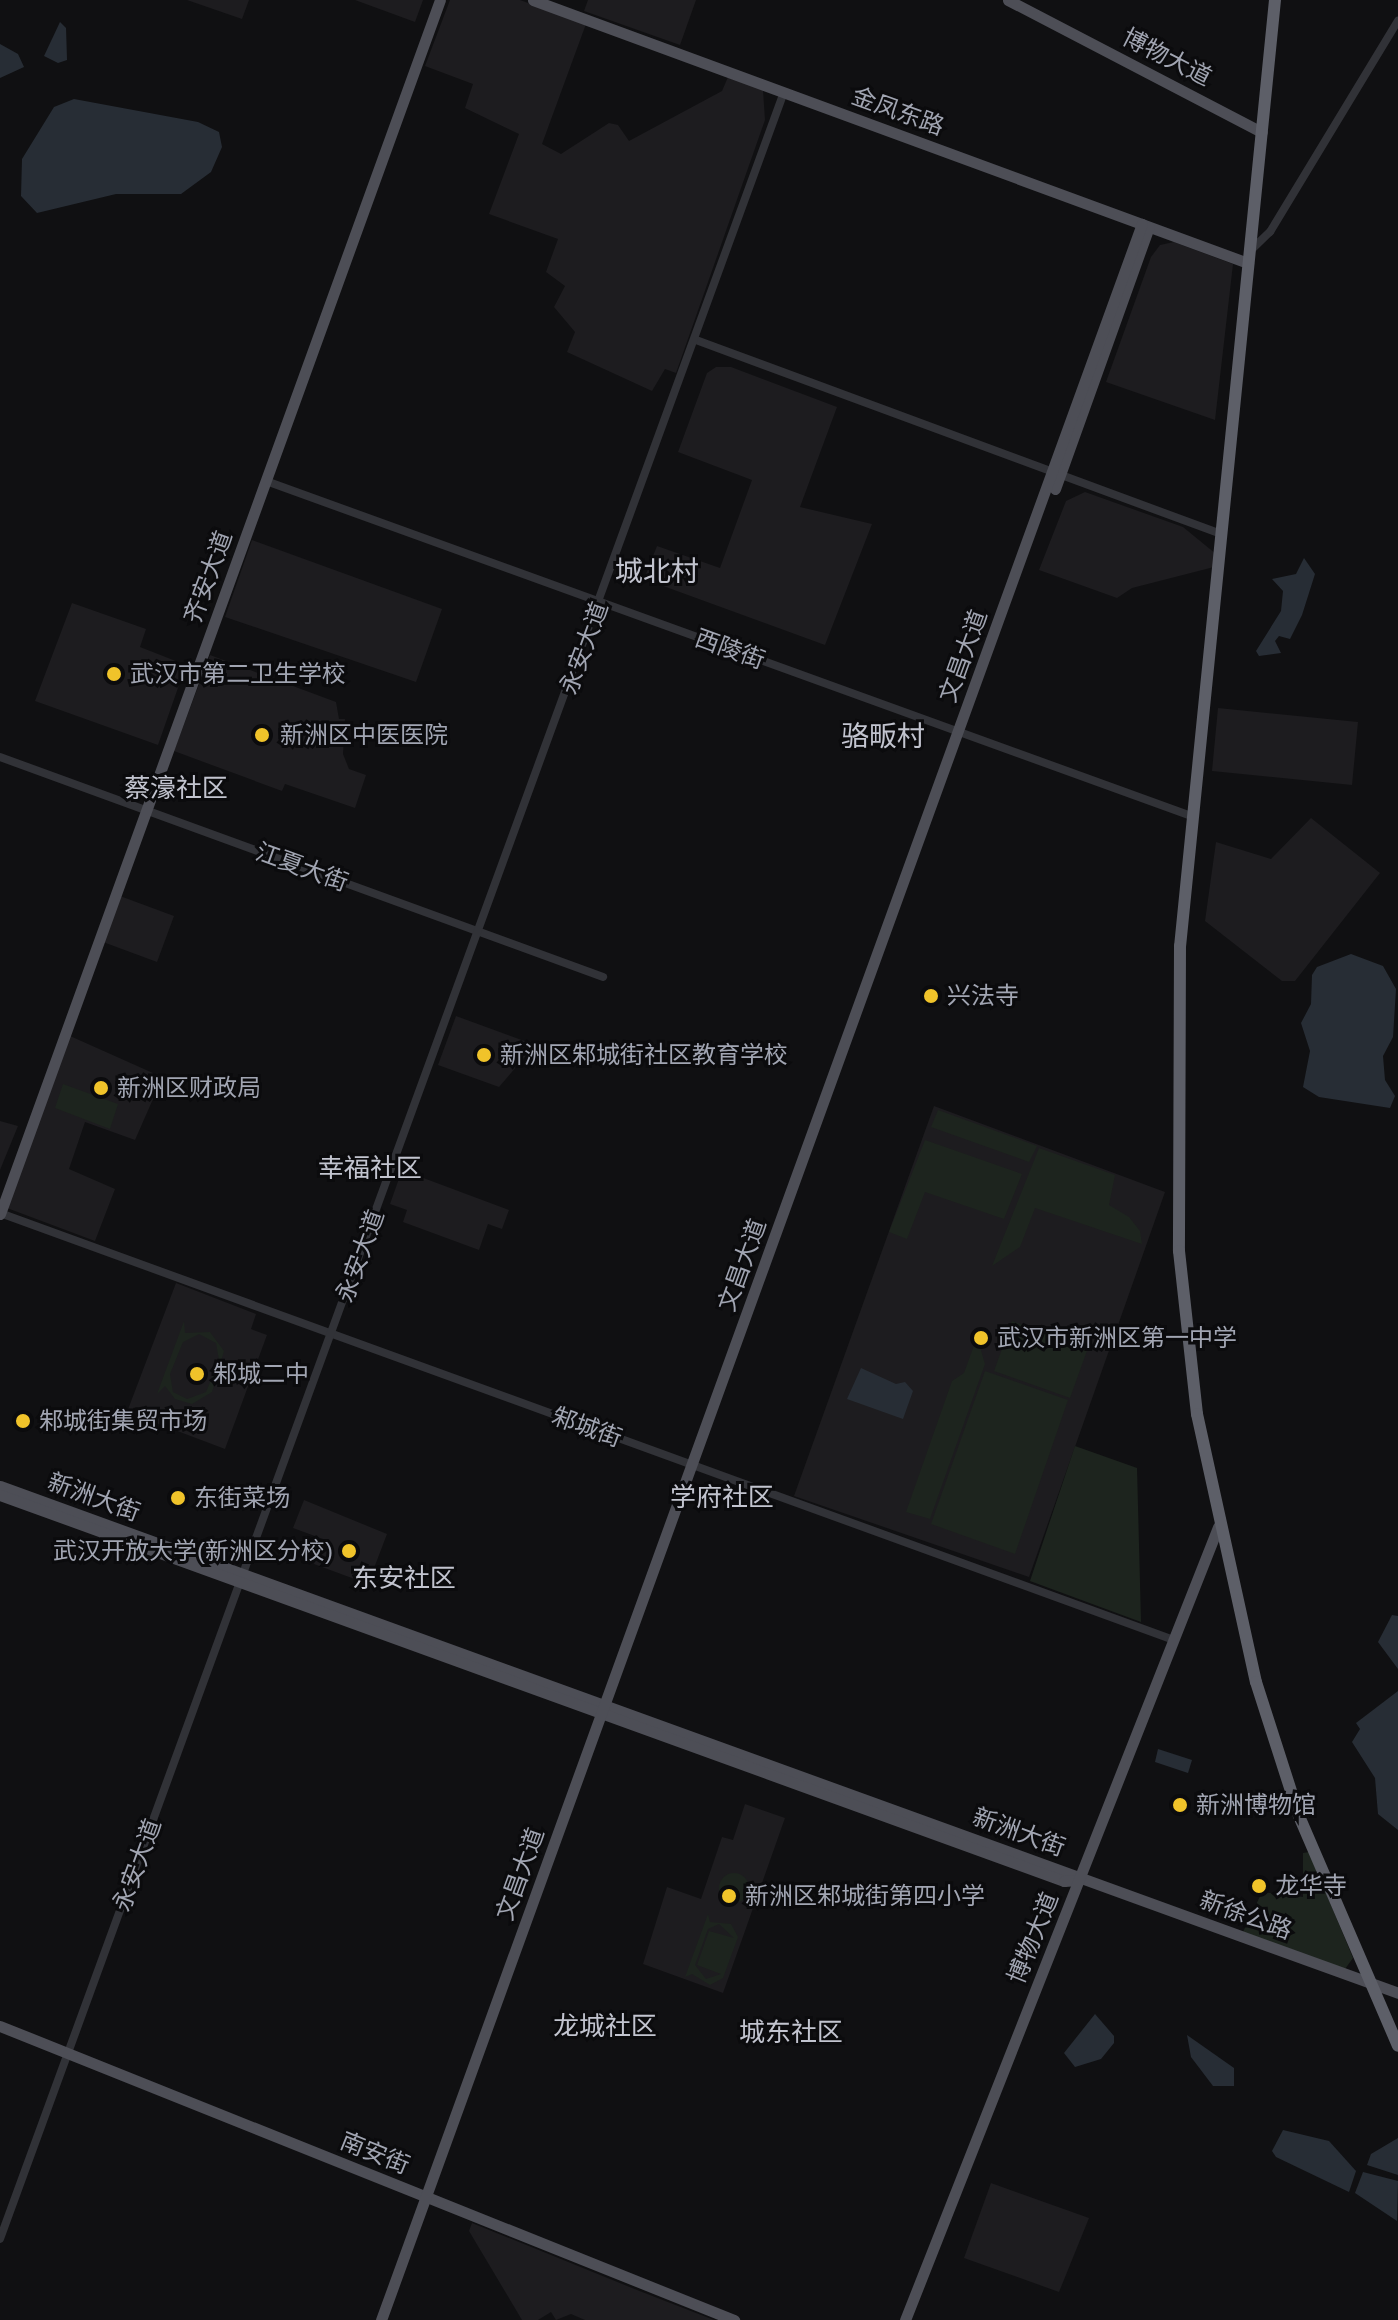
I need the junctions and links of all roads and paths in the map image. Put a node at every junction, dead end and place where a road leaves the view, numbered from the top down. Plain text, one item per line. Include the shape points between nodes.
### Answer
1 (433, 0) edge
2 (440, 0) edge
3 (533, 0) edge
4 (1008, 0) edge
5 (1275, 0) edge
6 (1398, 21) edge
7 (784, 92) junction
8 (1262, 132) junction
9 (1146, 225) junction
10 (1249, 257) junction
11 (696, 340) junction
12 (1056, 473) junction
13 (266, 481) junction
14 (1221, 534) junction
15 (601, 602) junction
16 (963, 733) junction
17 (0, 757) edge
18 (143, 810) junction
19 (1194, 817) junction
20 (479, 932) junction
21 (603, 977) dead end
22 (0, 1193) edge
23 (0, 1213) edge
24 (331, 1334) junction
25 (696, 1467) junction
26 (0, 1486) edge
27 (0, 1495) edge
28 (1220, 1533) junction
29 (242, 1578) junction
30 (1174, 1640) junction
31 (607, 1711) junction
32 (1082, 1881) junction
33 (1368, 1982) junction
34 (1398, 1993) edge
35 (0, 2026) edge
36 (1398, 2046) edge
37 (68, 2054) junction
38 (430, 2198) junction
39 (0, 2239) edge
40 (381, 2320) edge
41 (389, 2320) edge
42 (734, 2320) edge
43 (905, 2320) edge
44 (913, 2320) edge

1 - 18 main road, 齐安大道
2 - 13 main road, 齐安大道
3 - 7 main road, 金凤东路
4 - 8 main road, 博物大道
5 - 8 highway
6 - 10 street via 1270,232
7 - 9 main road, 金凤东路
7 - 11 street, 永安大道
8 - 10 highway
9 - 10 main road, 金凤东路
9 - 12 main road, 文昌大道
10 - 14 highway
11 - 12 street
11 - 15 street, 永安大道
12 - 14 street
12 - 16 main road, 文昌大道
13 - 15 street, 西陵街
13 - 18 main road, 齐安大道
14 - 19 highway
15 - 16 street, 西陵街
15 - 20 street, 永安大道
16 - 19 street, 西陵街
16 - 25 main road, 文昌大道
17 - 18 street, 江夏大街
18 - 20 street, 江夏大街
18 - 22 main road, 齐安大道
18 - 23 main road, 齐安大道
19 - 28 highway via 1179,962 1176,1191 1187,1349
20 - 21 street, 江夏大街
20 - 24 street, 永安大道
23 - 24 street, 邾城街
24 - 25 street, 邾城街
24 - 29 street, 永安大道
25 - 30 street, 邾城街
25 - 31 main road, 文昌大道
26 - 29 main road, 新洲大街
27 - 29 main road, 新洲大街
28 - 30 main road, 博物大道
28 - 32 main road, 博物大道
28 - 33 highway via 1284,1773
29 - 31 main road, 新洲大街
29 - 37 street, 永安大道
30 - 32 main road, 博物大道
31 - 32 main road, 新洲大街 via 1064,1881
31 - 38 main road, 文昌大道
32 - 33 main road, 新徐公路
32 - 43 main road, 博物大道
32 - 44 main road, 博物大道
33 - 34 main road, 新徐公路
33 - 36 highway
35 - 37 main road, 南安街
37 - 38 main road, 南安街
37 - 39 street, 永安大道
38 - 40 main road, 文昌大道
38 - 41 main road, 文昌大道
38 - 42 main road, 南安街

